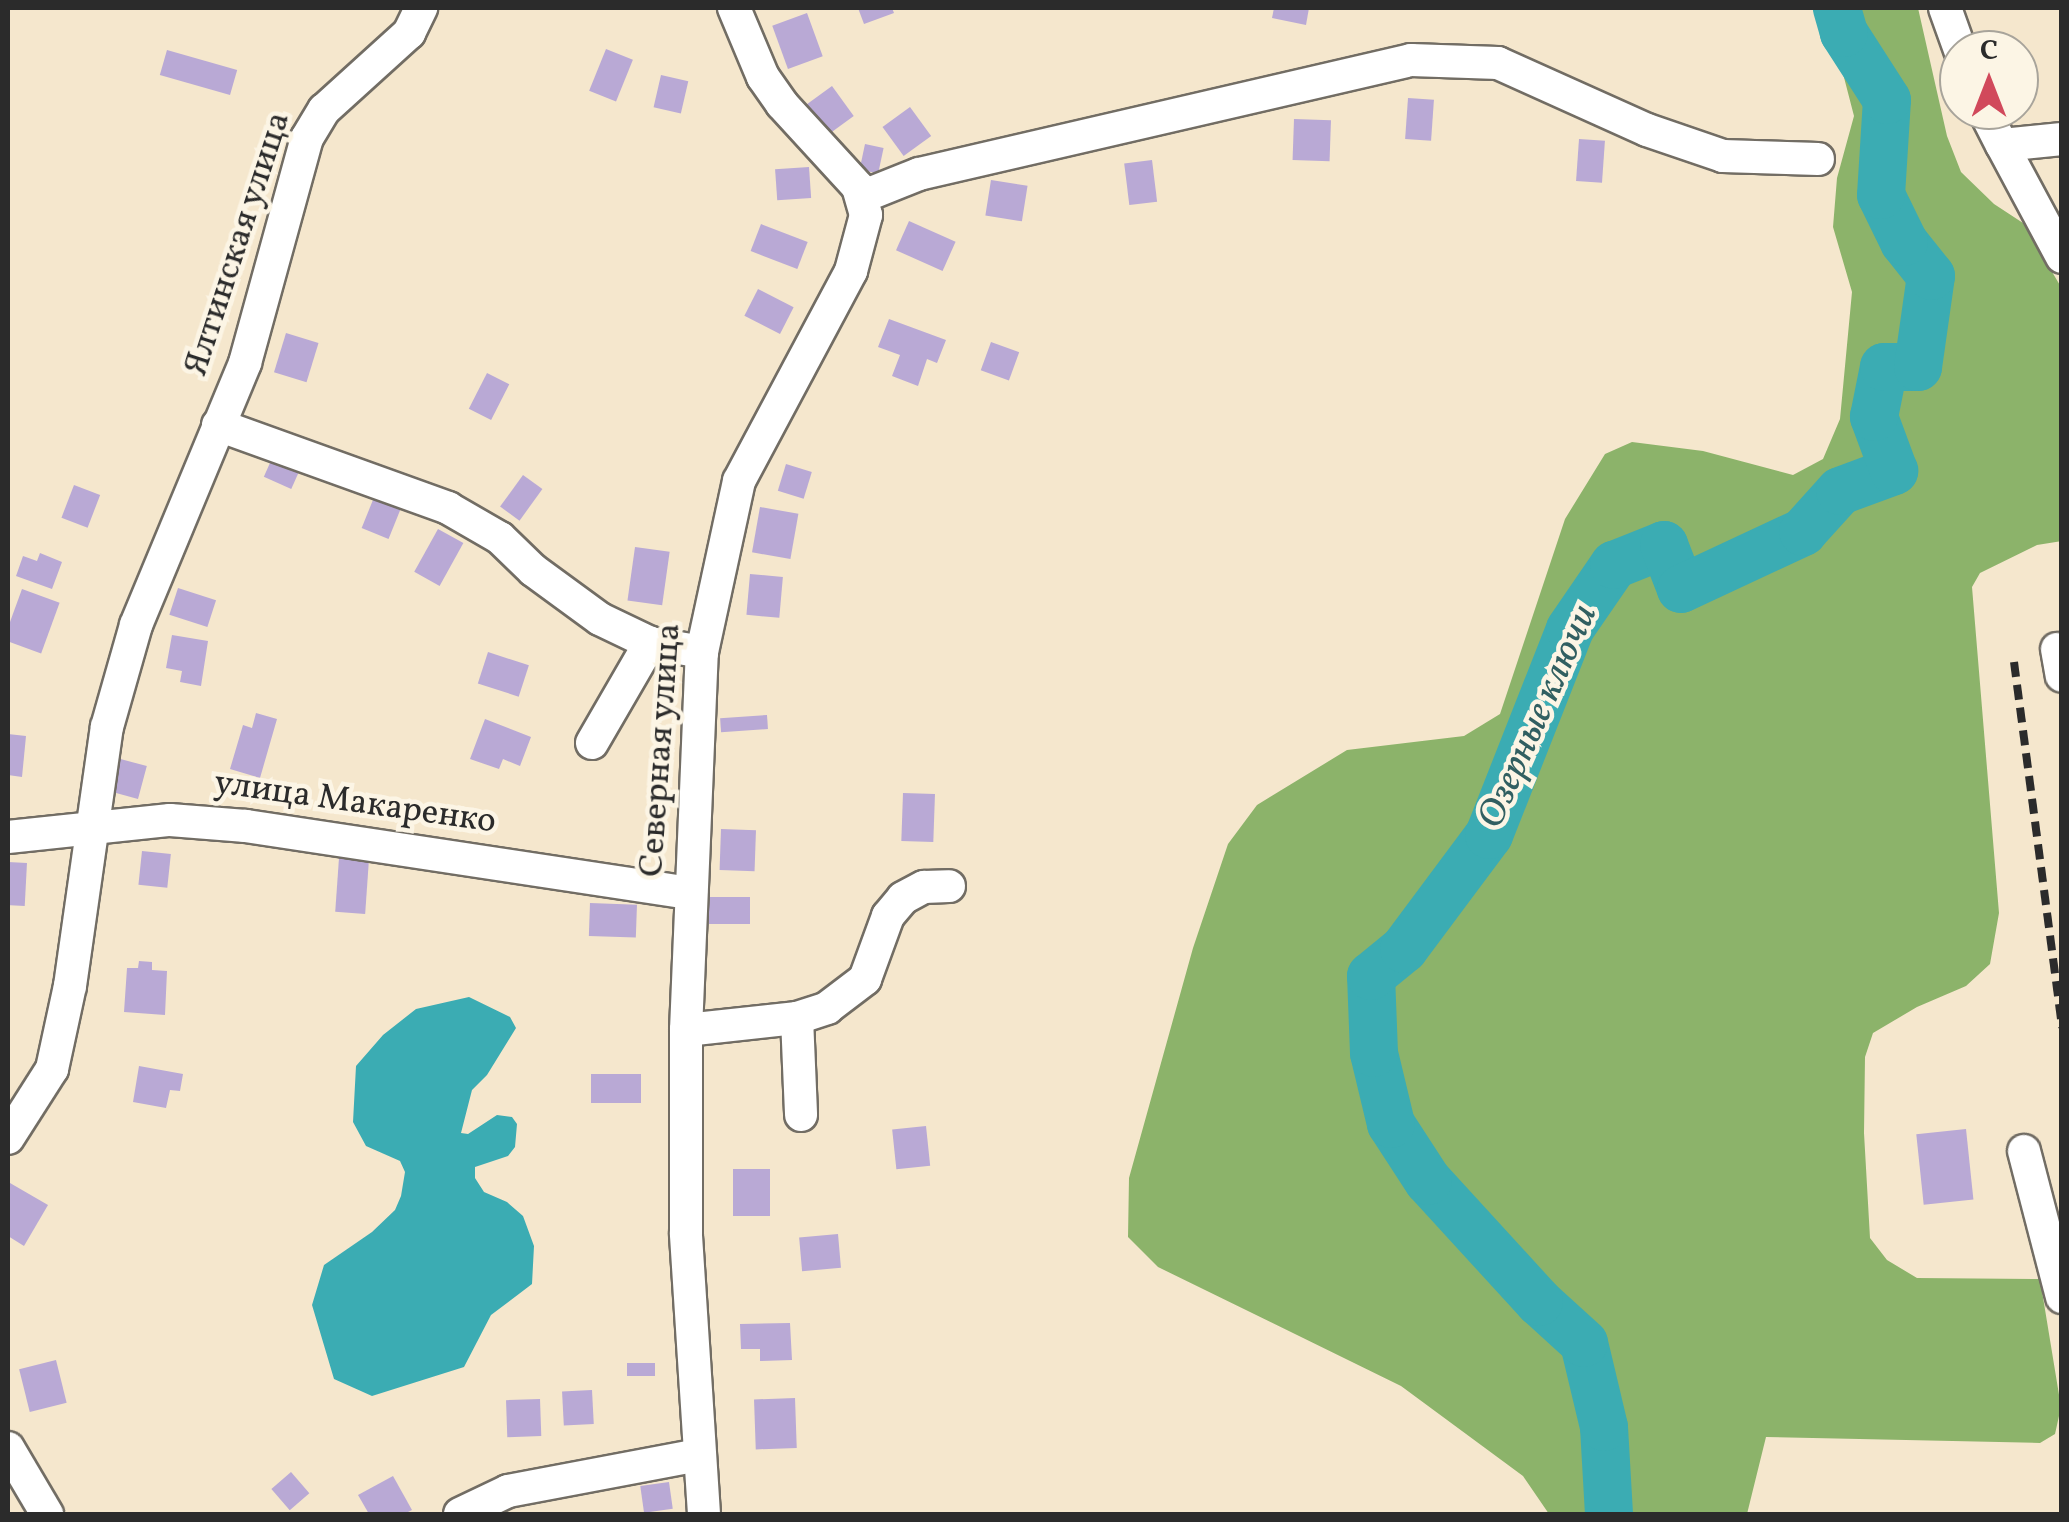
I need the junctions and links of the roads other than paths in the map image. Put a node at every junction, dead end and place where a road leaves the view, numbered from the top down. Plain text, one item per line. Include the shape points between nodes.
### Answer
1 (421, 8) edge
2 (734, 8) edge
3 (1995, 130) edge
4 (2062, 139) edge
5 (2002, 144) junction
6 (1818, 159) dead end
7 (864, 196) junction
8 (2062, 257) edge
9 (218, 425) junction
10 (650, 643) junction
11 (702, 652) junction
12 (592, 744) dead end
13 (91, 831) junction
14 (8, 837) edge
15 (948, 886) dead end
16 (691, 893) junction
17 (797, 1018) junction
18 (686, 1030) junction
19 (801, 1115) dead end
20 (8, 1138) edge
21 (2024, 1151) dead end
22 (2062, 1298) edge
23 (8, 1448) edge
24 (699, 1455) junction
25 (47, 1514) edge
26 (460, 1514) edge
27 (704, 1514) edge

1 - 9 street, Ялтинская улица via 408,33 324,110 307,138 244,363
2 - 7 street via 763,77
3 - 5 street
4 - 5 street
5 - 8 street
6 - 7 street via 1723,156 1646,130 1498,63 1411,60 919,174
7 - 11 street, Северная улица via 865,230 851,271 740,481
9 - 10 street, Ялтинская улица via 448,508 500,538 600,619
9 - 13 street, Ялтинская улица via 136,625 107,727
10 - 11 street, Ялтинская улица
10 - 12 street
11 - 16 street, Северная улица
13 - 14 street, улица Макаренко
13 - 16 street, улица Макаренко via 170,820 246,826
13 - 20 street, Ялтинская улица via 52,1069
15 - 17 street via 924,887 904,898 888,916 865,979 827,1008
16 - 18 street, Северная улица
17 - 18 street
17 - 19 street
18 - 24 street, Северная улица via 686,1233
21 - 22 street
23 - 25 street
24 - 26 street via 508,1491
24 - 27 street, Северная улица

